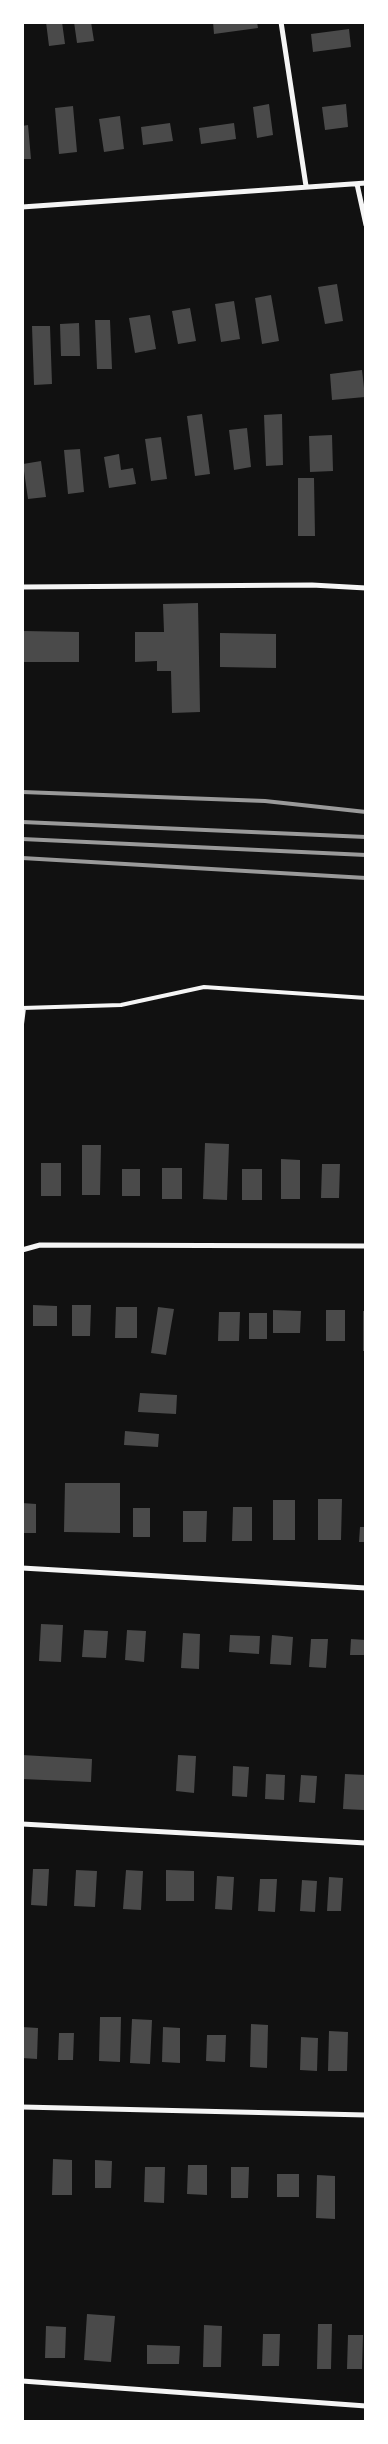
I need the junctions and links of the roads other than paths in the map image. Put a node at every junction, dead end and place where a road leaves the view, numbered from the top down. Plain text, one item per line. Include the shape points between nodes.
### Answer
1 (281, 22) edge
2 (366, 183) edge
3 (357, 184) junction
4 (306, 186) junction
5 (22, 206) edge
6 (366, 225) edge
7 (22, 588) edge
8 (366, 588) edge
9 (366, 998) edge
10 (23, 1008) edge
11 (22, 1024) edge
12 (366, 1246) edge
13 (22, 1250) edge
14 (22, 1568) edge
15 (366, 1588) edge
16 (22, 1824) edge
17 (366, 1843) edge
18 (22, 2107) edge
19 (366, 2115) edge
20 (22, 2381) edge
21 (366, 2406) edge

1 - 4 street
2 - 3 street
3 - 4 street
3 - 6 street
4 - 5 street
7 - 8 street via 312,585
9 - 10 lane via 204,987 121,1005
10 - 11 lane
12 - 13 street via 40,1245
14 - 15 street
16 - 17 street
18 - 19 street
20 - 21 street

